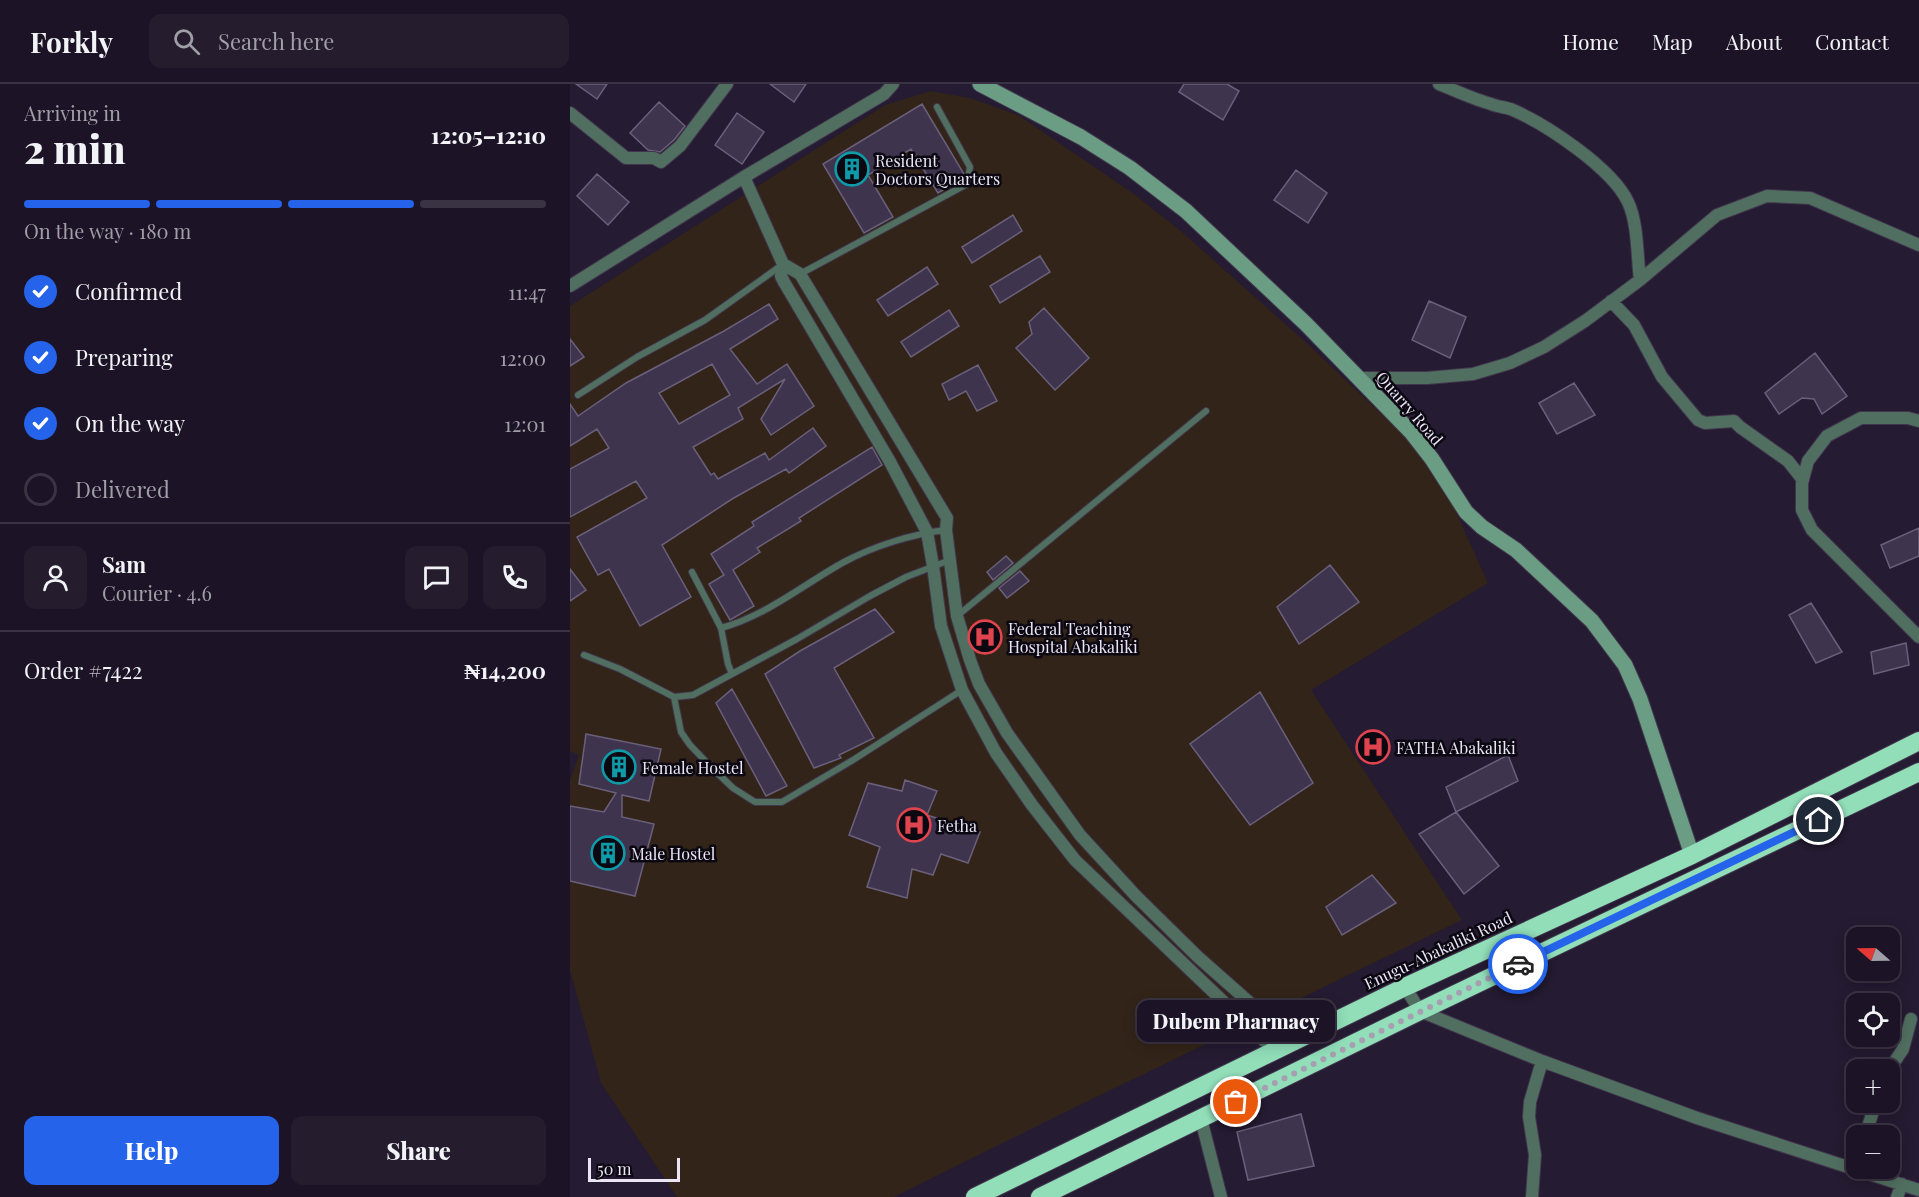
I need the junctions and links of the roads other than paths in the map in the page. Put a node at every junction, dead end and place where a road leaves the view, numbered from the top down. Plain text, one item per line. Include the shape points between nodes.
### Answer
1 (727, 84) edge
2 (893, 84) edge
3 (980, 84) edge
4 (1439, 84) edge
5 (937, 107) dead end
6 (570, 113) edge
7 (744, 177) junction
8 (1919, 245) edge
9 (783, 264) junction
10 (800, 274) junction
11 (1640, 279) junction
12 (570, 286) edge
13 (1611, 301) junction
14 (831, 325) junction
15 (814, 335) junction
16 (1360, 378) junction
17 (578, 394) dead end
18 (880, 407) junction
19 (1206, 411) dead end
20 (863, 418) junction
21 (1919, 421) edge
22 (1803, 480) junction
23 (946, 530) junction
24 (927, 532) junction
25 (950, 560) junction
26 (933, 566) junction
27 (692, 572) dead end
28 (957, 616) junction
29 (722, 628) junction
30 (1919, 637) edge
31 (584, 655) dead end
32 (732, 674) junction
33 (962, 690) junction
34 (674, 697) junction
35 (1919, 741) edge
36 (1919, 772) edge
37 (1692, 855) junction
38 (1405, 987) junction
39 (1420, 1011) junction
40 (1911, 1019) dead end
41 (1281, 1046) junction
42 (1896, 1059) edge
43 (1542, 1061) junction
44 (1201, 1119) junction
45 (1846, 1160) edge
46 (1891, 1179) edge
47 (1902, 1184) junction
48 (1919, 1190) edge
49 (975, 1197) edge
50 (1040, 1197) edge
51 (1221, 1197) edge
52 (1532, 1197) edge
53 (1897, 1197) edge

1 - 6 street via 680,146 661,162 654,158 626,158
2 - 7 street via 884,94
3 - 16 street, Quarry Road via 1081,137 1186,211
4 - 11 street via 1531,119 1598,167 1628,201
5 - 10 lane via 970,167 967,184
7 - 9 street
7 - 12 street
8 - 11 street via 1810,198 1767,196 1717,214
9 - 10 street
9 - 15 street via 784,282
9 - 17 lane via 705,320
10 - 14 street
11 - 13 street
13 - 16 street via 1544,347 1510,363 1473,374
13 - 22 street via 1634,326 1662,377 1698,420 1734,421 1788,461
14 - 15 street
14 - 18 street
15 - 20 street
16 - 37 street, Quarry Road via 1411,432 1466,512 1537,568 1592,621 1625,665
18 - 20 street
18 - 23 street via 947,518
19 - 28 lane
20 - 24 street
21 - 22 street via 1861,418 1827,436 1809,461
22 - 30 street via 1802,510 1812,530
23 - 24 lane
23 - 25 street
24 - 26 street
24 - 29 lane via 846,561 753,617
25 - 26 lane
25 - 28 street
26 - 32 lane via 870,596
26 - 33 street via 940,626
27 - 29 lane
28 - 41 street via 979,684 1008,733 1080,835 1198,957 1275,1026
29 - 32 lane
31 - 34 lane
32 - 34 lane via 693,695
33 - 34 lane via 782,802 755,802 713,769 681,732
33 - 41 street via 996,753 1075,860 1121,907
35 - 37 highway, Enugu-Abakaliki Road
36 - 39 highway
37 - 38 highway, Enugu-Abakaliki Road
38 - 39 street
38 - 41 highway, Enugu-Abakaliki Road
39 - 43 street
39 - 44 highway
40 - 42 street
41 - 49 highway, Enugu-Abakaliki Road
43 - 45 street via 1697,1118
43 - 52 street via 1530,1102 1535,1155
44 - 50 highway
44 - 51 street
46 - 47 street
47 - 48 street
47 - 53 street

